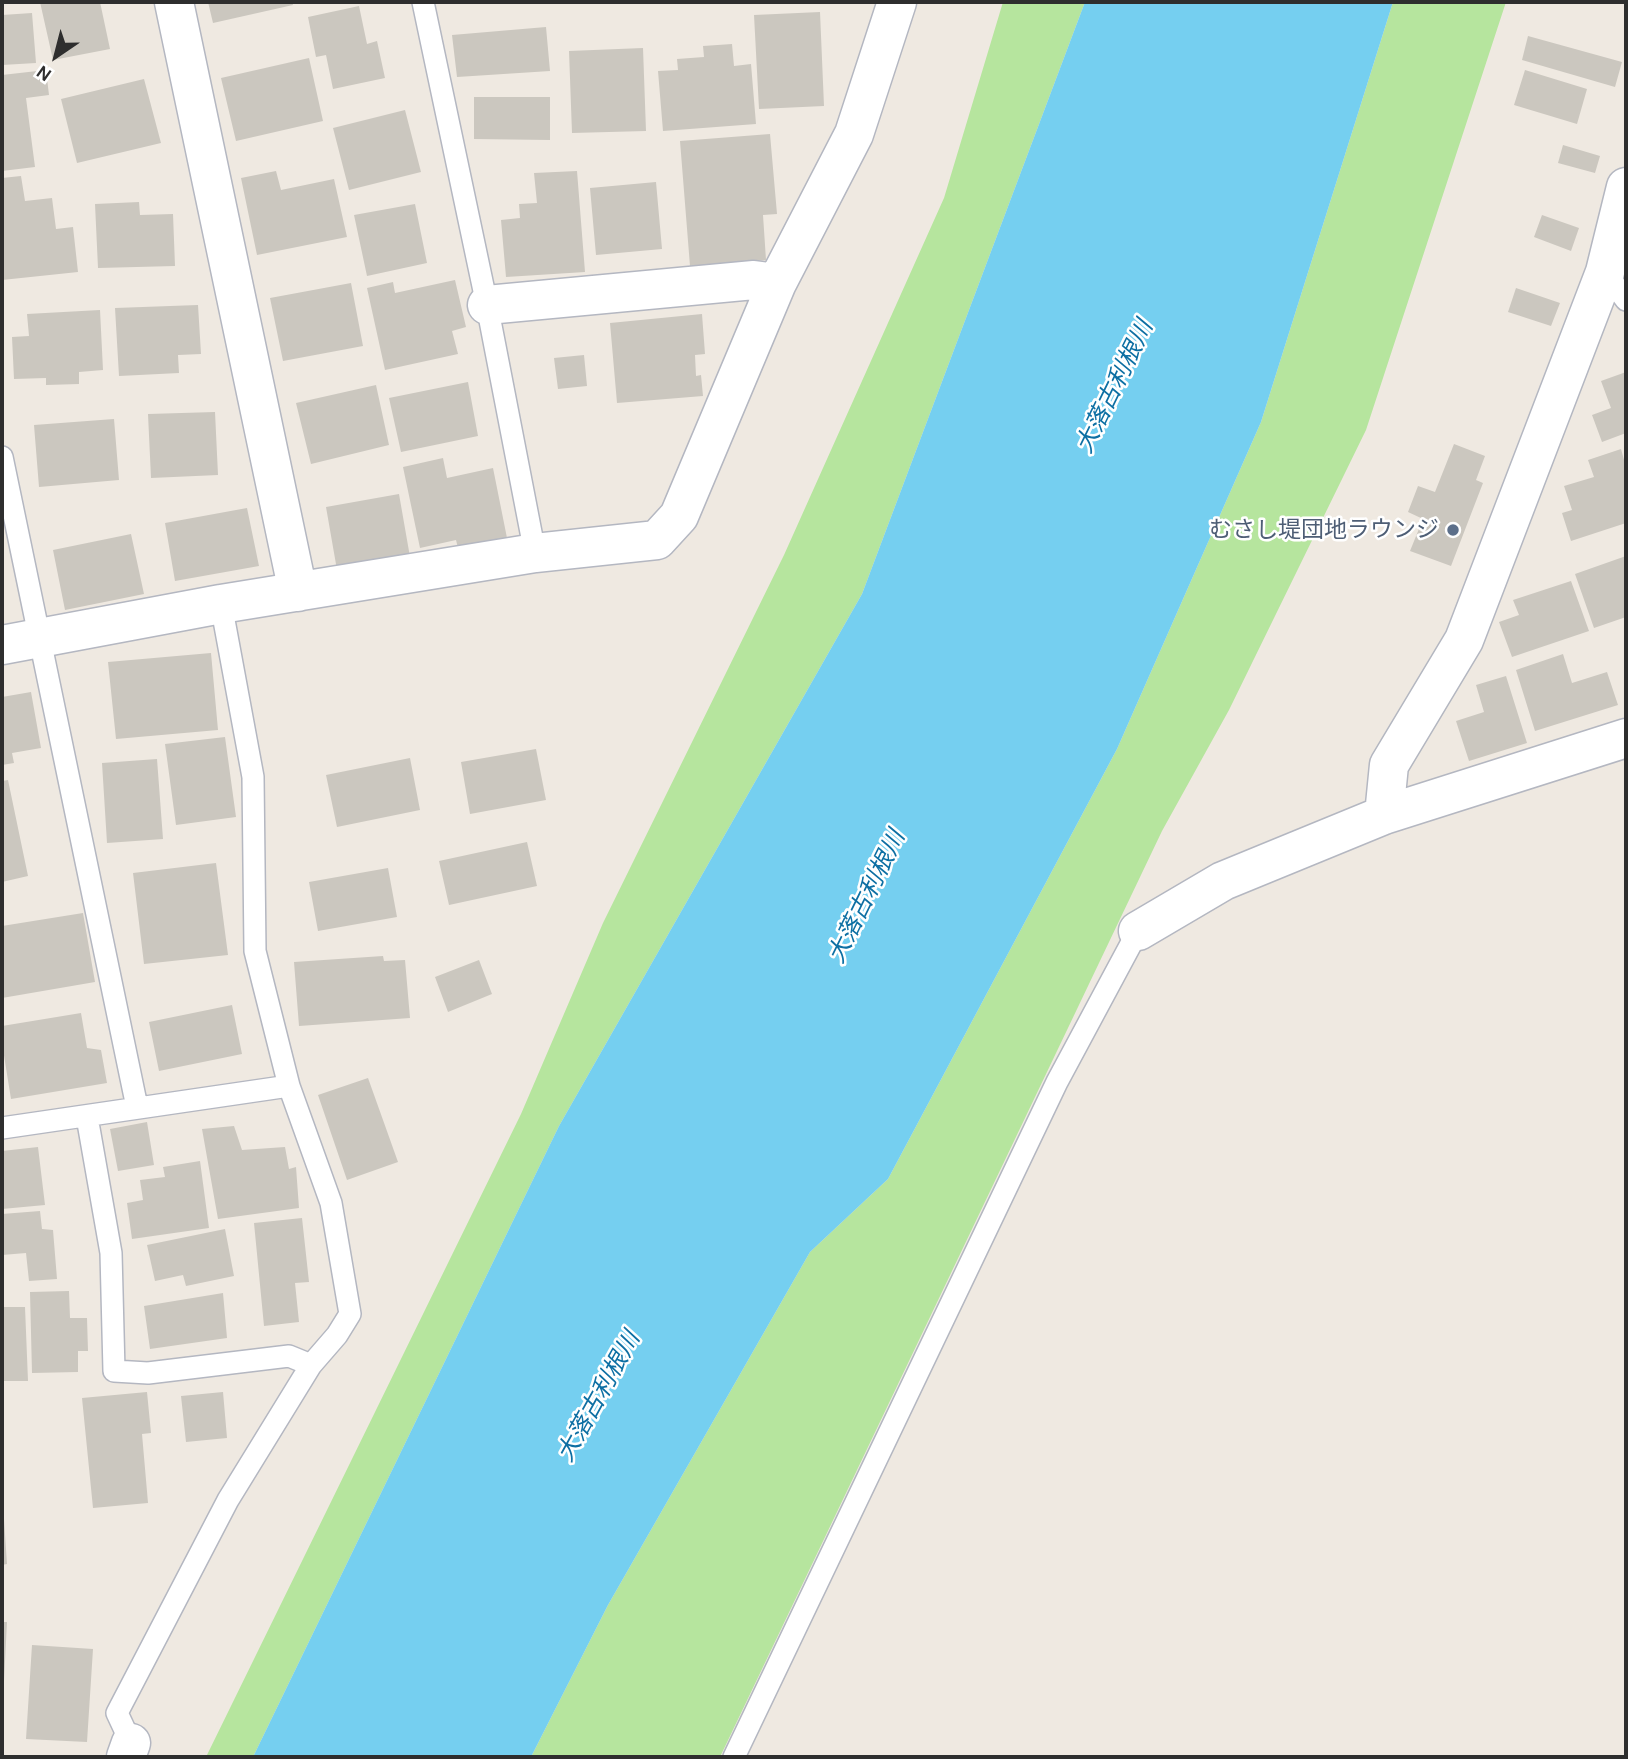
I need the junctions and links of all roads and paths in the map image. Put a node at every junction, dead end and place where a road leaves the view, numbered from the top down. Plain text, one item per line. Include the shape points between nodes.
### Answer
1 (174, 2) edge
2 (423, 2) edge
3 (430, 2) edge
4 (897, 2) edge
5 (1626, 187) edge
6 (777, 283) junction
7 (1616, 286) edge
8 (487, 305) junction
9 (2, 457) edge
10 (535, 552) junction
11 (298, 592) junction
12 (221, 604) junction
13 (20, 641) edge
14 (1626, 738) edge
15 (1384, 815) junction
16 (1138, 931) joint
17 (289, 1086) junction
18 (137, 1107) junction
19 (87, 1116) junction
20 (2, 1128) edge
21 (311, 1365) junction
22 (129, 1750) edge
23 (734, 1757) edge

1 - 11 street
2 - 3 lane
2 - 8 lane
4 - 6 street via 854,134
5 - 7 street
6 - 8 street via 754,280
6 - 10 street via 679,516 657,540
7 - 15 street via 1464,640 1389,765
8 - 10 lane
9 - 13 lane
10 - 11 street
11 - 12 street
12 - 13 street
12 - 17 lane via 253,778 256,951
13 - 18 lane
14 - 15 street
15 - 16 street via 1223,881
16 - 23 lane via 1056,1082
17 - 18 lane
17 - 21 lane via 331,1203 350,1314
18 - 19 lane
19 - 20 lane
19 - 21 lane via 111,1253 114,1371 148,1373 289,1356
21 - 22 lane via 228,1500 117,1713

